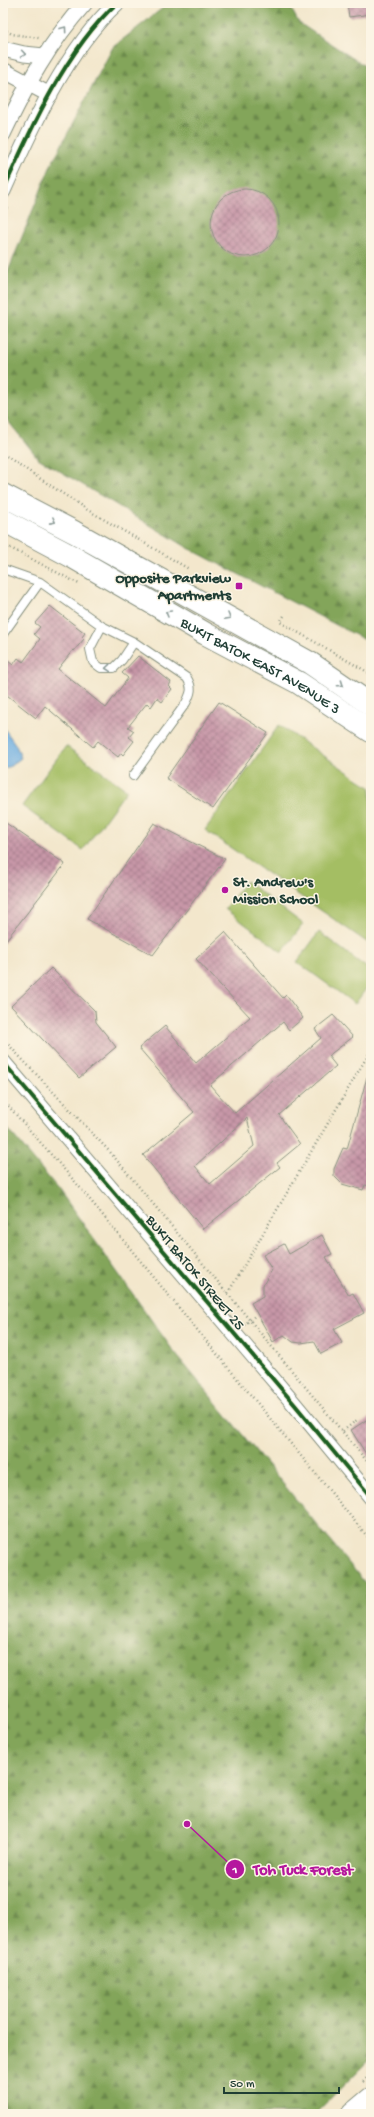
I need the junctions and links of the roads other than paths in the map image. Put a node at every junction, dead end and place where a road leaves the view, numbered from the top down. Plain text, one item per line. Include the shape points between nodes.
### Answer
1 (85, 3) edge
2 (117, 3) edge
3 (3, 49) edge
4 (44, 56) junction
5 (3, 70) edge
6 (27, 83) junction
7 (50, 95) junction
8 (3, 134) edge
9 (3, 191) edge
10 (3, 495) edge
11 (3, 520) edge
12 (3, 569) edge
13 (40, 582) junction
14 (102, 626) junction
15 (3, 634) edge
16 (134, 642) junction
17 (371, 705) edge
18 (371, 731) edge
19 (132, 776) dead end
20 (3, 1062) edge
21 (371, 1498) edge
22 (371, 2098) edge
23 (352, 2114) edge

4 -> 1 street
2 - 7 street via 82,44
3 -> 4 street
4 - 6 street
5 - 6 street
6 - 7 street
6 - 8 street
7 - 9 street via 24,143
10 -> 17 main road, BUKIT BATOK EAST AVENUE 3 via 310,663
18 -> 11 main road, BUKIT BATOK EAST AVENUE 3 via 299,683
12 - 13 lane
13 - 14 lane
13 - 15 lane
14 - 16 lane
16 -> 14 lane via 114,668 101,668 93,662 90,649
16 - 19 lane via 187,678 192,686 186,703
20 - 21 street, BUKIT BATOK STREET 25
22 - 23 main road

